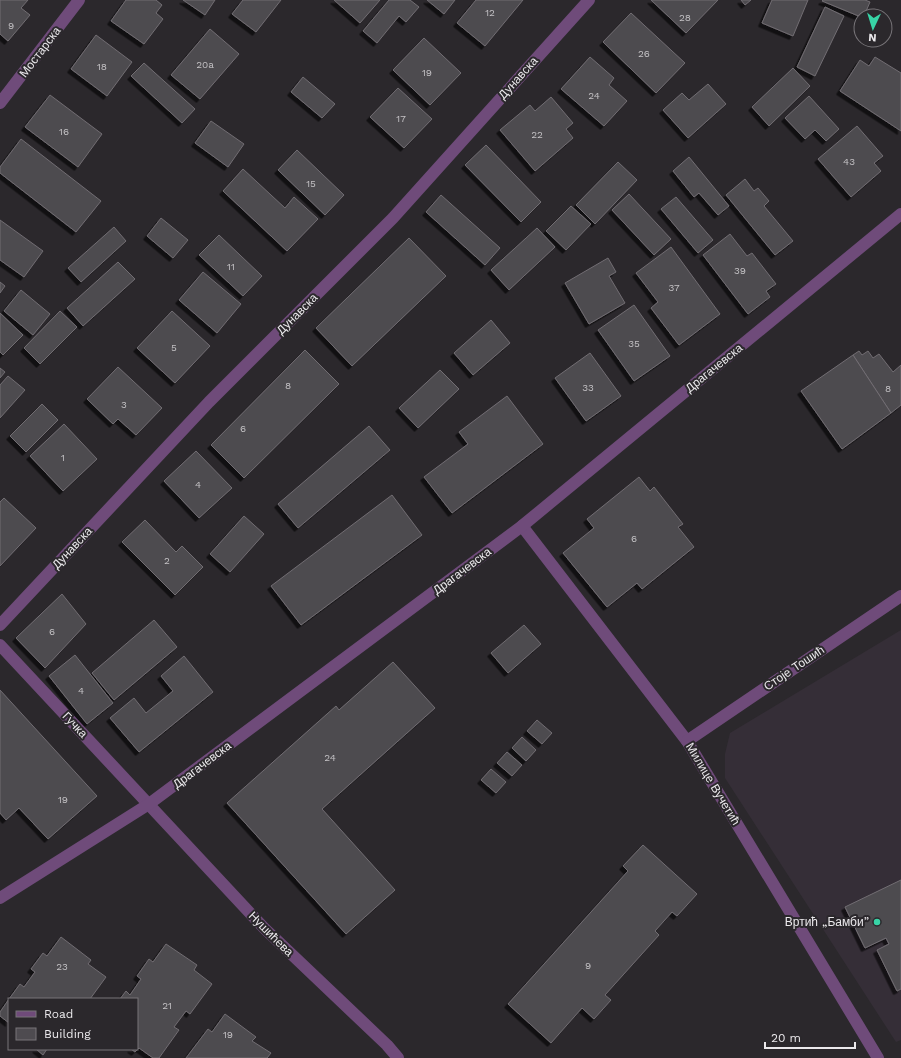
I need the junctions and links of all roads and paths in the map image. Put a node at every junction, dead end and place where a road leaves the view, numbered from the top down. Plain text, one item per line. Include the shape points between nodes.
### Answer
1 (79, 0) edge
2 (581, 2) edge
3 (0, 103) edge
4 (901, 214) edge
5 (522, 526) junction
6 (901, 596) edge
7 (0, 625) edge
8 (0, 645) edge
9 (687, 741) junction
10 (149, 804) junction
11 (0, 898) edge
12 (398, 1058) edge
13 (878, 1058) edge

1 - 3 street, Мостарска
2 - 7 street, Дунавска via 393,218 209,402
4 - 5 street, Драгачевска
5 - 9 street, Милице Вучетић
5 - 10 street, Драгачевска
6 - 9 street, Стоје Тошић
8 - 10 street, Гучка
9 - 13 street, Милице Вучетић
10 - 11 street, Драгачевска
10 - 12 street, Нушићева via 264,928

